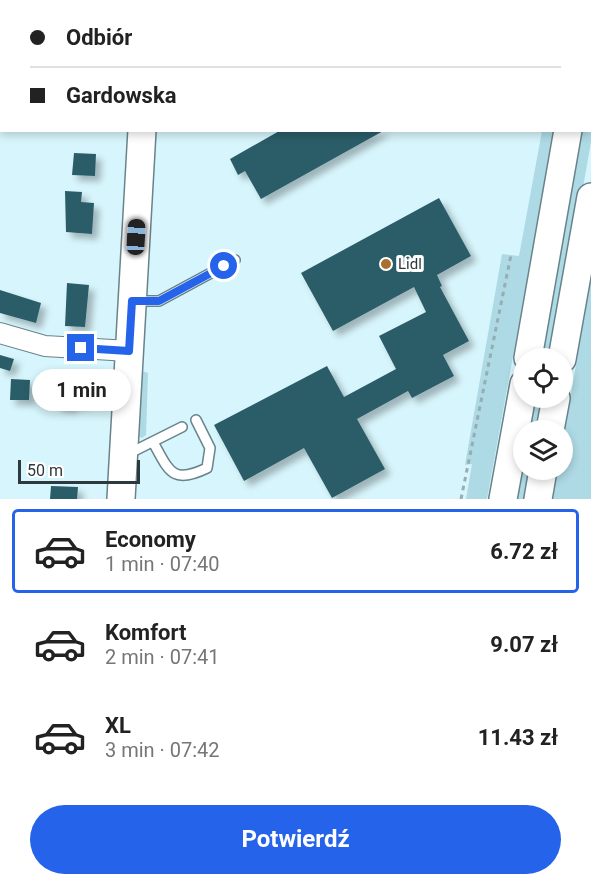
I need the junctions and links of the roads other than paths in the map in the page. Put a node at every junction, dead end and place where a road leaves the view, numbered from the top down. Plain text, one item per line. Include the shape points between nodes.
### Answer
1 (142, 132) edge
2 (568, 132) edge
3 (591, 197) edge
4 (235, 260) dead end
5 (132, 301) junction
6 (0, 333) edge
7 (530, 348) edge
8 (564, 348) edge
9 (129, 351) junction
10 (520, 408) edge
11 (196, 420) dead end
12 (182, 427) dead end
13 (153, 442) junction
14 (123, 456) junction
15 (541, 480) edge
16 (121, 499) edge
17 (503, 499) edge
18 (538, 499) edge

1 - 5 main road
2 - 7 main road
3 - 8 main road
4 - 5 lane via 159,301
5 - 9 main road
6 - 9 street via 45,346
9 - 14 main road
10 - 17 main road
11 - 13 lane via 210,448 207,468 190,476 177,476 168,470
12 - 13 lane
13 - 14 lane
14 - 16 main road
15 - 18 main road

